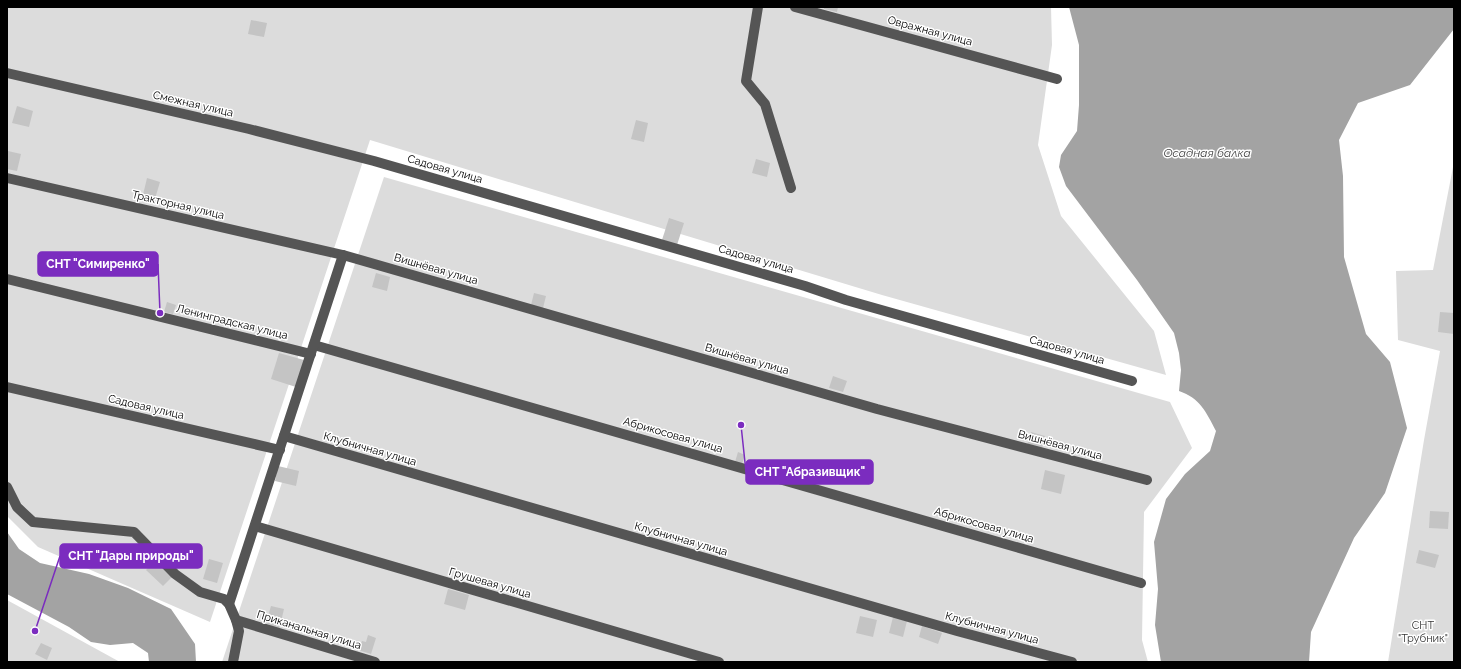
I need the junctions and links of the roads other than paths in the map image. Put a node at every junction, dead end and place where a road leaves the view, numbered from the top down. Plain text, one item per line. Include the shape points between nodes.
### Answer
1 (758, 7) edge
2 (795, 7) edge
3 (7, 73) edge
4 (1057, 79) dead end
5 (374, 160) joint
6 (7, 178) edge
7 (791, 188) dead end
8 (343, 255) junction
9 (7, 279) edge
10 (312, 349) junction
11 (1132, 381) dead end
12 (7, 387) edge
13 (284, 436) junction
14 (280, 450) junction
15 (1147, 480) dead end
16 (7, 487) edge
17 (255, 526) junction
18 (1141, 583) dead end
19 (230, 604) junction
20 (236, 620) junction
21 (233, 662) edge
22 (375, 662) edge
23 (718, 662) edge
24 (1072, 662) edge

1 - 7 street via 746,81 765,104
2 - 4 street, Овражная улица
3 - 5 street, Смежная улица
5 - 11 street, Садовая улица via 846,300
6 - 8 street, Тракторная улица
8 - 10 street
8 - 15 street, Вишнёвая улица via 877,409
9 - 10 street, Ленинградская улица
10 - 13 street
10 - 18 street, Абрикосовая улица
12 - 14 street, Садовая улица
13 - 14 street
13 - 24 street, Клубничная улица via 956,631
14 - 17 street
16 - 19 street via 17,507 32,522 134,532 175,574 200,592
17 - 19 street
17 - 23 street, Грушевая улица
19 - 20 street
20 - 21 street via 239,631
20 - 22 street, Приканальная улица

